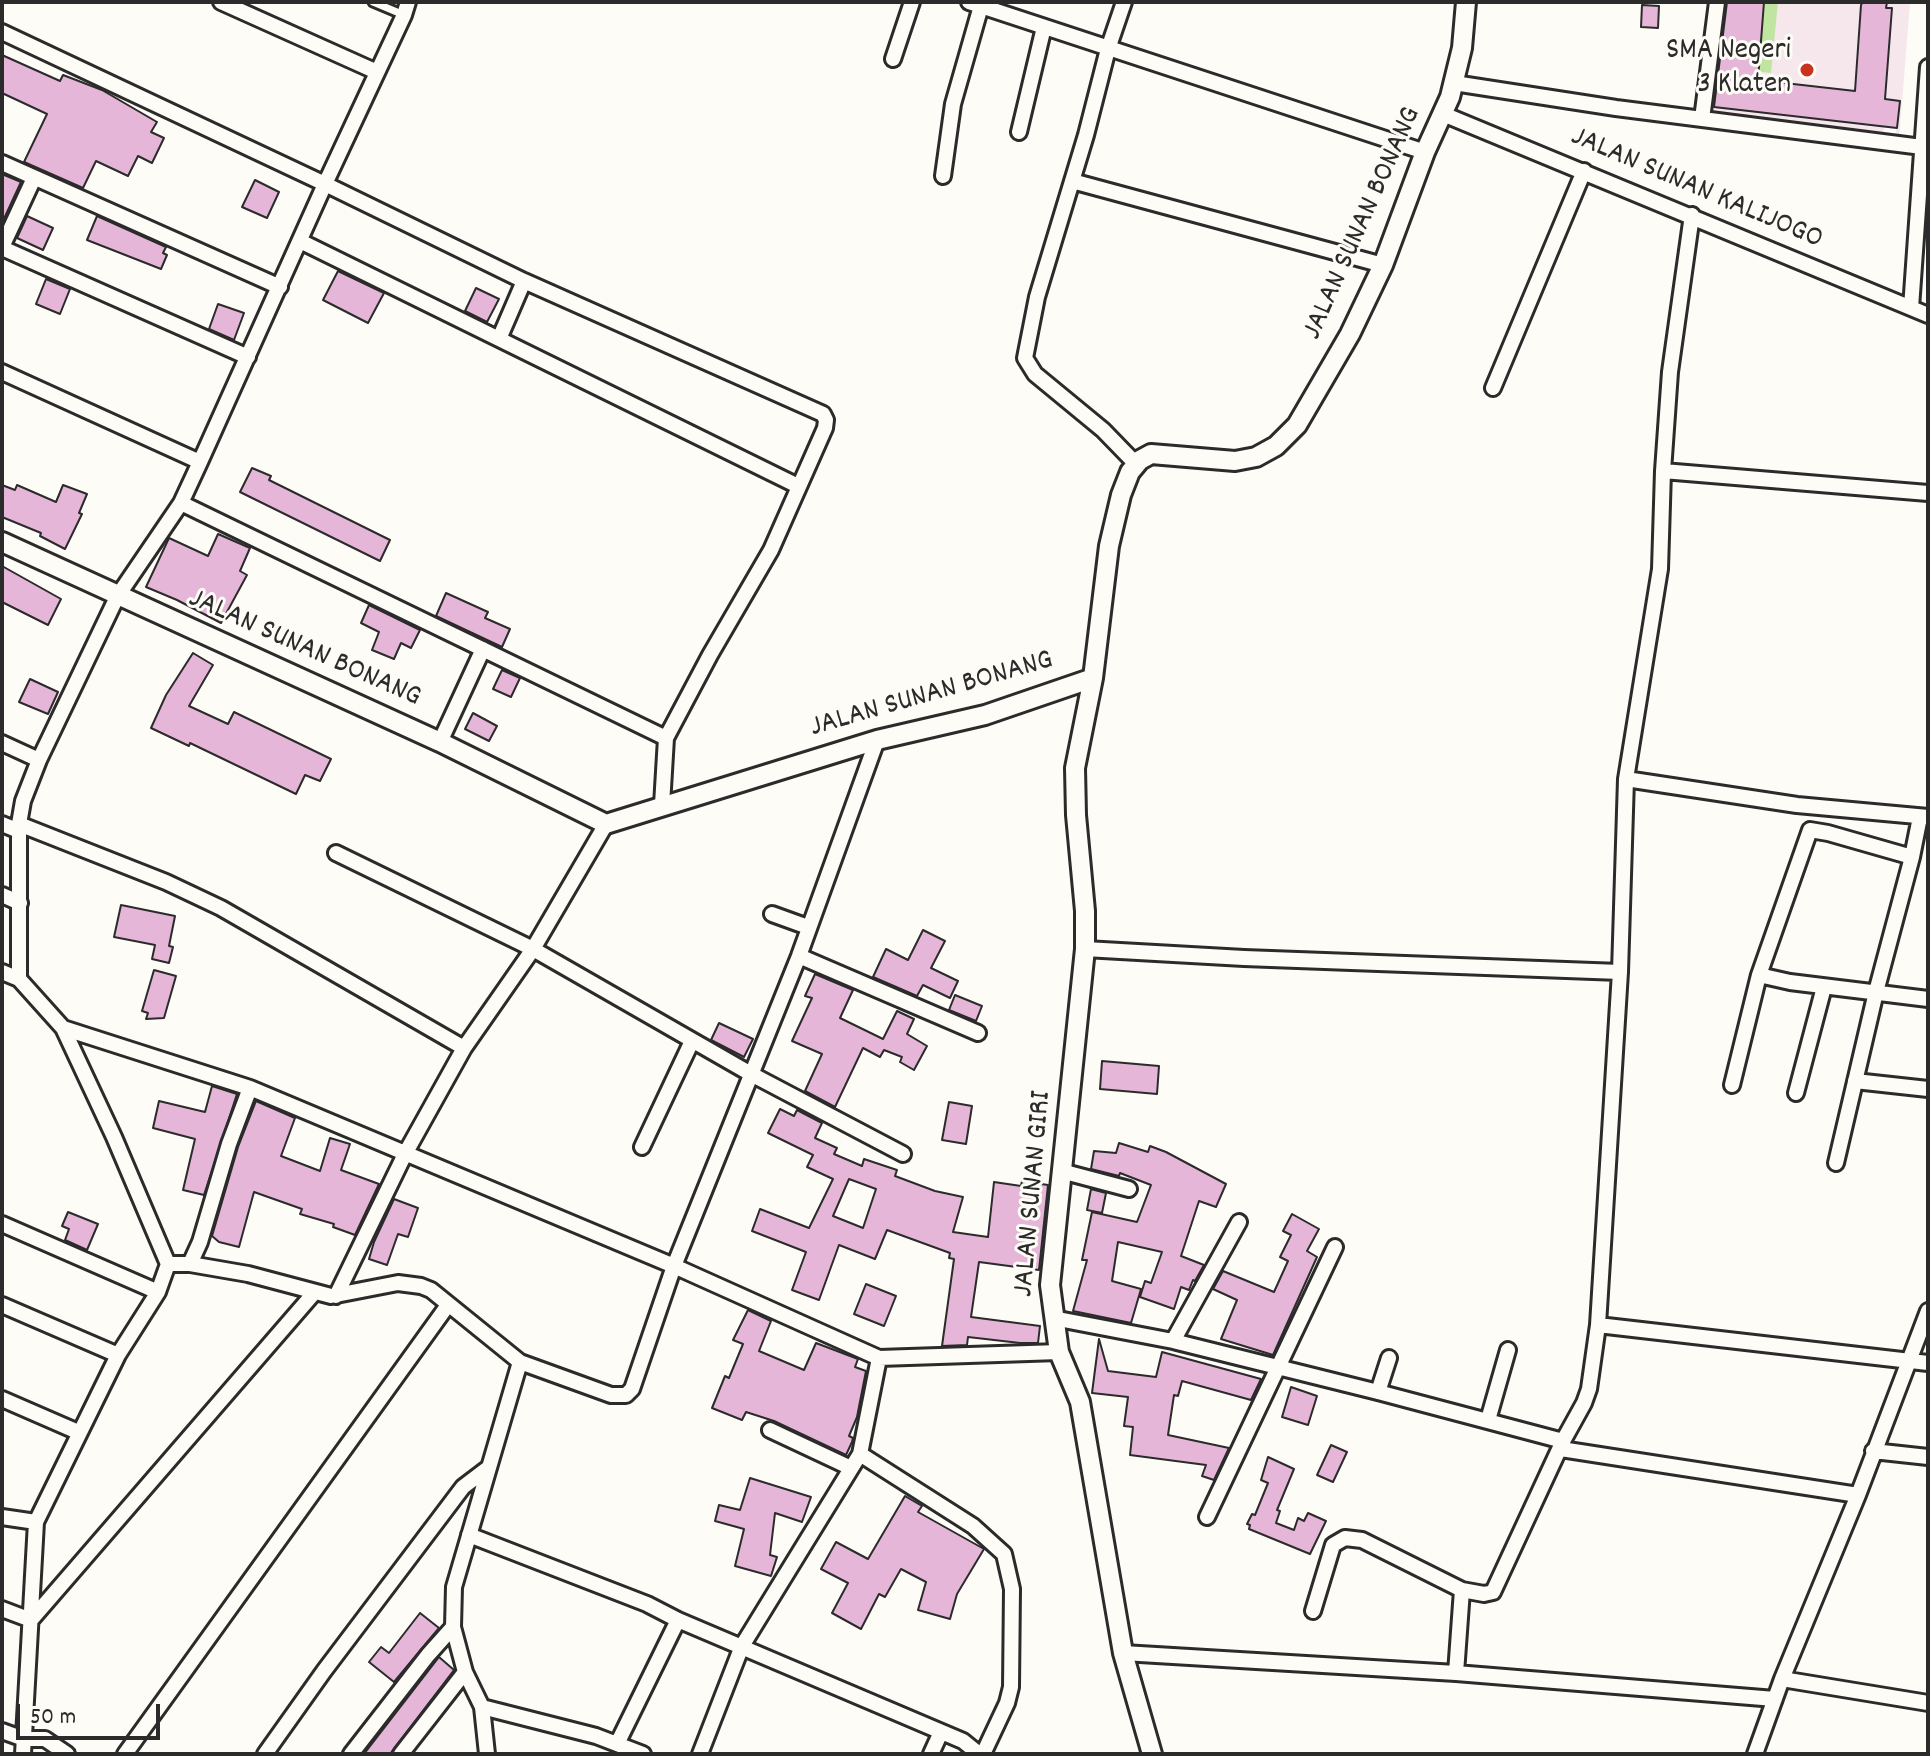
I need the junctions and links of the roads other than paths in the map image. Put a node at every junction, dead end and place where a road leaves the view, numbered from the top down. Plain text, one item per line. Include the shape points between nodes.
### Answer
1 (221, 2) edge
2 (373, 2) edge
3 (912, 2) edge
4 (1124, 2) edge
5 (1466, 2) edge
6 (1717, 2) edge
7 (975, 4) edge
8 (406, 8) edge
9 (1044, 27) junction
10 (2, 32) edge
11 (1108, 49) junction
12 (893, 59) dead end
13 (1928, 67) edge
14 (377, 72) junction
15 (1454, 83) junction
16 (1443, 114) junction
17 (1702, 119) junction
18 (1019, 132) dead end
19 (1922, 147) junction
20 (1425, 152) junction
21 (2, 163) edge
22 (1584, 171) junction
23 (1924, 175) edge
24 (943, 176) dead end
25 (34, 178) junction
26 (1072, 181) junction
27 (325, 184) junction
28 (1692, 215) junction
29 (300, 241) junction
30 (2, 248) edge
31 (1383, 265) junction
32 (524, 281) junction
33 (280, 287) junction
34 (1911, 308) junction
35 (1928, 315) edge
36 (499, 339) junction
37 (248, 357) junction
38 (2, 372) edge
39 (1493, 388) dead end
40 (200, 462) junction
41 (1136, 464) junction
42 (1663, 471) junction
43 (798, 486) junction
44 (1928, 493) edge
45 (181, 503) junction
46 (2, 542) edge
47 (117, 597) junction
48 (483, 649) junction
49 (1093, 678) junction
50 (666, 738) junction
51 (877, 740) junction
52 (440, 742) junction
53 (2, 743) edge
54 (39, 760) junction
55 (1626, 779) junction
56 (662, 805) junction
57 (1815, 807) junction
58 (1924, 817) edge
59 (2, 824) edge
60 (606, 824) junction
61 (19, 828) junction
62 (1810, 830) junction
63 (336, 853) dead end
64 (1912, 857) junction
65 (2, 895) edge
66 (20, 903) junction
67 (772, 914) dead end
68 (808, 927) junction
69 (533, 949) junction
70 (1085, 949) junction
71 (799, 956) junction
72 (2, 972) edge
73 (1620, 972) junction
74 (1759, 975) junction
75 (19, 979) junction
76 (1824, 987) junction
77 (1876, 992) junction
78 (1928, 999) edge
79 (63, 1028) junction
80 (978, 1033) dead end
81 (692, 1041) junction
82 (464, 1048) junction
83 (751, 1074) junction
84 (1855, 1081) junction
85 (1732, 1085) dead end
86 (250, 1088) junction
87 (1928, 1089) edge
88 (1796, 1093) dead end
89 (642, 1147) dead end
90 (405, 1154) junction
91 (903, 1154) dead end
92 (1836, 1163) dead end
93 (1061, 1171) junction
94 (1129, 1189) dead end
95 (1239, 1222) dead end
96 (2, 1224) edge
97 (1335, 1247) dead end
98 (168, 1264) junction
99 (190, 1264) junction
100 (674, 1266) junction
101 (158, 1292) junction
102 (314, 1293) junction
103 (336, 1296) junction
104 (2, 1305) edge
105 (448, 1305) junction
106 (1928, 1311) edge
107 (1053, 1318) junction
108 (1598, 1325) junction
109 (1173, 1341) junction
110 (1508, 1350) dead end
111 (1059, 1352) junction
112 (118, 1355) junction
113 (879, 1358) junction
114 (1389, 1358) dead end
115 (1908, 1361) junction
116 (520, 1362) junction
117 (1928, 1363) edge
118 (1277, 1367) junction
119 (1378, 1392) junction
120 (2, 1399) edge
121 (1488, 1420) junction
122 (770, 1430) dead end
123 (78, 1432) junction
124 (1562, 1445) junction
125 (1873, 1451) junction
126 (860, 1454) junction
127 (1928, 1457) edge
128 (488, 1468) junction
129 (851, 1468) junction
130 (1858, 1495) junction
131 (2, 1517) edge
132 (1207, 1517) dead end
133 (36, 1522) junction
134 (469, 1535) junction
135 (1462, 1590) junction
136 (2, 1609) edge
137 (1313, 1611) dead end
138 (31, 1620) junction
139 (678, 1620) junction
140 (453, 1627) junction
141 (742, 1646) junction
142 (1123, 1653) junction
143 (465, 1672) junction
144 (1456, 1673) junction
145 (1782, 1679) junction
146 (1775, 1699) junction
147 (1928, 1703) edge
148 (482, 1707) junction
149 (2, 1731) edge
150 (941, 1732) junction
151 (617, 1744) junction
152 (23, 1746) edge
153 (67, 1754) edge
154 (125, 1754) edge
155 (265, 1754) edge
156 (351, 1754) edge
157 (401, 1754) edge
158 (487, 1754) edge
159 (643, 1754) edge
160 (700, 1754) edge
161 (931, 1754) edge
162 (981, 1754) edge
163 (1152, 1754) edge
164 (1755, 1754) edge

1 - 14 street
2 - 8 lane
3 - 12 street
4 - 11 street
5 - 15 street, JALAN SUNAN BONANG
6 - 17 street
7 - 9 street
7 - 24 street
8 - 14 street
9 - 11 street
9 - 18 street
10 - 27 street
11 - 20 street
11 - 26 street
13 - 19 street
14 - 27 street
15 - 16 street, JALAN SUNAN BONANG
15 - 17 street
16 - 20 street, JALAN SUNAN BONANG
16 - 22 street, JALAN SUNAN KALIJOGO
17 - 19 street
19 - 23 street
20 - 31 street, JALAN SUNAN BONANG
21 - 25 street
22 - 28 street, JALAN SUNAN KALIJOGO
22 - 39 street
23 - 34 street
25 - 30 street
25 - 33 street
26 - 31 street
26 - 41 street via 1037,297 1025,358 1035,374
27 - 29 street
27 - 32 street
28 - 34 street, JALAN SUNAN KALIJOGO
28 - 42 street via 1670,372
29 - 33 street
29 - 36 street
30 - 37 street
31 - 41 street, JALAN SUNAN BONANG via 1316,396 1276,446 1235,461 1159,453
32 - 36 street
32 - 43 street via 823,414 825,428
33 - 37 street
34 - 35 street, JALAN SUNAN KALIJOGO
36 - 43 street
37 - 40 street
38 - 40 street
40 - 45 street
41 - 49 street, JALAN SUNAN BONANG via 1121,495 1109,546
42 - 44 street
42 - 55 street via 1660,569
43 - 50 street via 771,550
45 - 47 street
45 - 48 street
46 - 47 street, JALAN SUNAN BONANG
47 - 52 street, JALAN SUNAN BONANG
47 - 54 street
48 - 50 street
48 - 52 street
49 - 51 street, JALAN SUNAN BONANG via 985,715
49 - 70 street, JALAN SUNAN GIRI via 1075,768
50 - 56 street
51 - 56 street, JALAN SUNAN BONANG
51 - 68 street
52 - 60 street, JALAN SUNAN BONANG
53 - 54 street
54 - 61 street
55 - 57 street
55 - 73 street
56 - 60 street, JALAN SUNAN BONANG
57 - 58 street
57 - 62 street
58 - 64 street
59 - 61 street
60 - 69 street
61 - 66 street
61 - 82 street via 221,908
62 - 64 street
62 - 74 street
63 - 69 street
64 - 77 street
65 - 66 street
66 - 75 street
67 - 68 street
68 - 71 street
69 - 81 street
69 - 82 street
70 - 73 street
70 - 93 street, JALAN SUNAN GIRI
71 - 80 street
71 - 83 street
72 - 75 street
73 - 108 street
74 - 76 street
74 - 85 street
75 - 79 street
76 - 77 street
76 - 88 street
77 - 78 street
77 - 84 street
79 - 86 street
79 - 98 street
81 - 83 street
81 - 89 street
82 - 90 street
83 - 91 street
83 - 100 street
84 - 87 street
84 - 92 street
86 - 90 street
86 - 99 street
90 - 100 street
90 - 103 street
93 - 94 street
93 - 107 street, JALAN SUNAN GIRI via 1050,1285
95 - 109 street
96 - 101 street
97 - 118 street
98 - 99 street
98 - 101 street
99 - 102 street
100 - 113 street
100 - 116 street via 636,1381 626,1395 611,1395
101 - 112 street
102 - 103 street
102 - 138 street
103 - 105 street via 408,1283 431,1290
104 - 112 street
105 - 116 street
105 - 154 street
106 - 115 street
107 - 109 street
107 - 111 street, JALAN SUNAN GIRI
108 - 115 street
108 - 124 street via 1589,1389
109 - 118 street
110 - 121 street
111 - 113 street
111 - 142 street, JALAN SUNAN GIRI via 1080,1402
112 - 123 street
113 - 126 street
114 - 119 street
115 - 117 street
115 - 125 street
116 - 128 street
118 - 119 street
118 - 132 street
119 - 121 street
120 - 123 street
121 - 124 street
122 - 129 street
123 - 133 street
124 - 130 street
124 - 135 street via 1493,1592
125 - 127 street
125 - 130 street
126 - 129 street
126 - 162 street via 973,1526 1004,1554 1012,1589 1011,1687
128 - 134 street
128 - 155 street via 463,1487
129 - 141 street
130 - 145 street
131 - 133 street
133 - 138 street
134 - 139 street
134 - 140 street via 454,1587
135 - 137 street via 1362,1540 1345,1538 1333,1545
135 - 144 street
136 - 138 street
138 - 152 street
139 - 141 street
139 - 151 street
140 - 143 street
140 - 156 street
141 - 150 street
141 - 160 street
142 - 144 street
142 - 163 street, JALAN SUNAN GIRI
143 - 148 street
143 - 157 street
144 - 146 street
145 - 146 street
145 - 147 street
146 - 164 street
148 - 151 street
148 - 158 street
149 - 152 street
150 - 161 street
150 - 162 street
151 - 159 street
152 - 153 street via 45,1739

